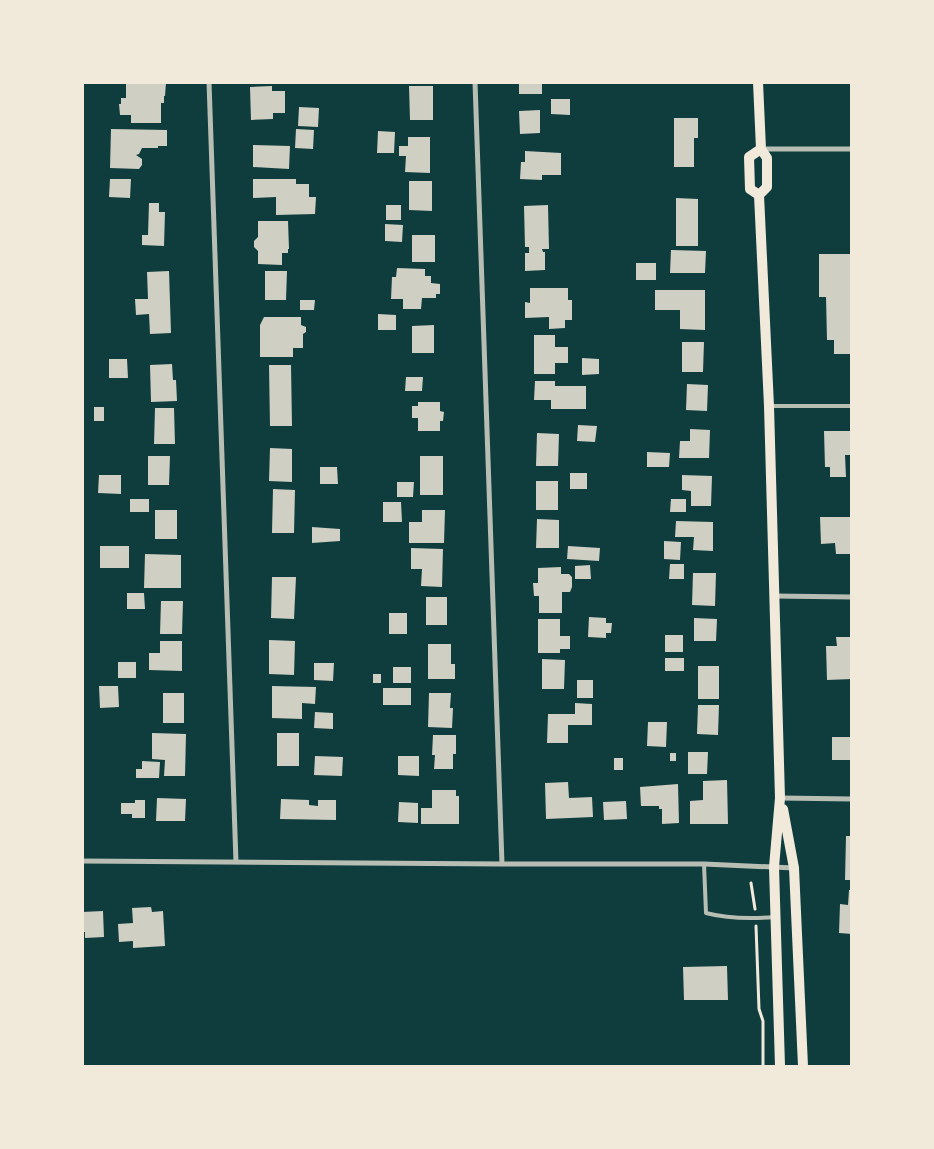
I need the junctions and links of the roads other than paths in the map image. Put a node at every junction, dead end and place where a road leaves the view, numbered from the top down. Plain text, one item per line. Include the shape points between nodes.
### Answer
1 (209, 82) edge
2 (475, 82) edge
3 (758, 82) edge
4 (761, 149) junction
5 (852, 149) edge
6 (759, 194) junction
7 (769, 406) junction
8 (852, 406) edge
9 (774, 596) junction
10 (852, 598) edge
11 (780, 798) junction
12 (852, 799) edge
13 (82, 861) edge
14 (236, 862) junction
15 (502, 864) junction
16 (704, 864) junction
17 (774, 868) junction
18 (794, 868) junction
19 (775, 917) junction
20 (780, 1066) edge
21 (803, 1066) edge

1 - 14 street
2 - 15 street
3 - 4 main road
4 - 5 street
4 - 6 main road via 767,158 767,188
4 - 6 main road via 749,157 750,189
6 - 7 main road
7 - 8 lane
7 - 9 main road
9 - 10 street
9 - 11 main road
11 - 12 street
11 - 17 main road
11 - 18 main road
13 - 14 street
14 - 15 street
15 - 16 street
16 - 17 street
16 - 19 lane via 706,913 723,918
17 - 18 street
17 - 19 main road
18 - 21 main road
19 - 20 main road

